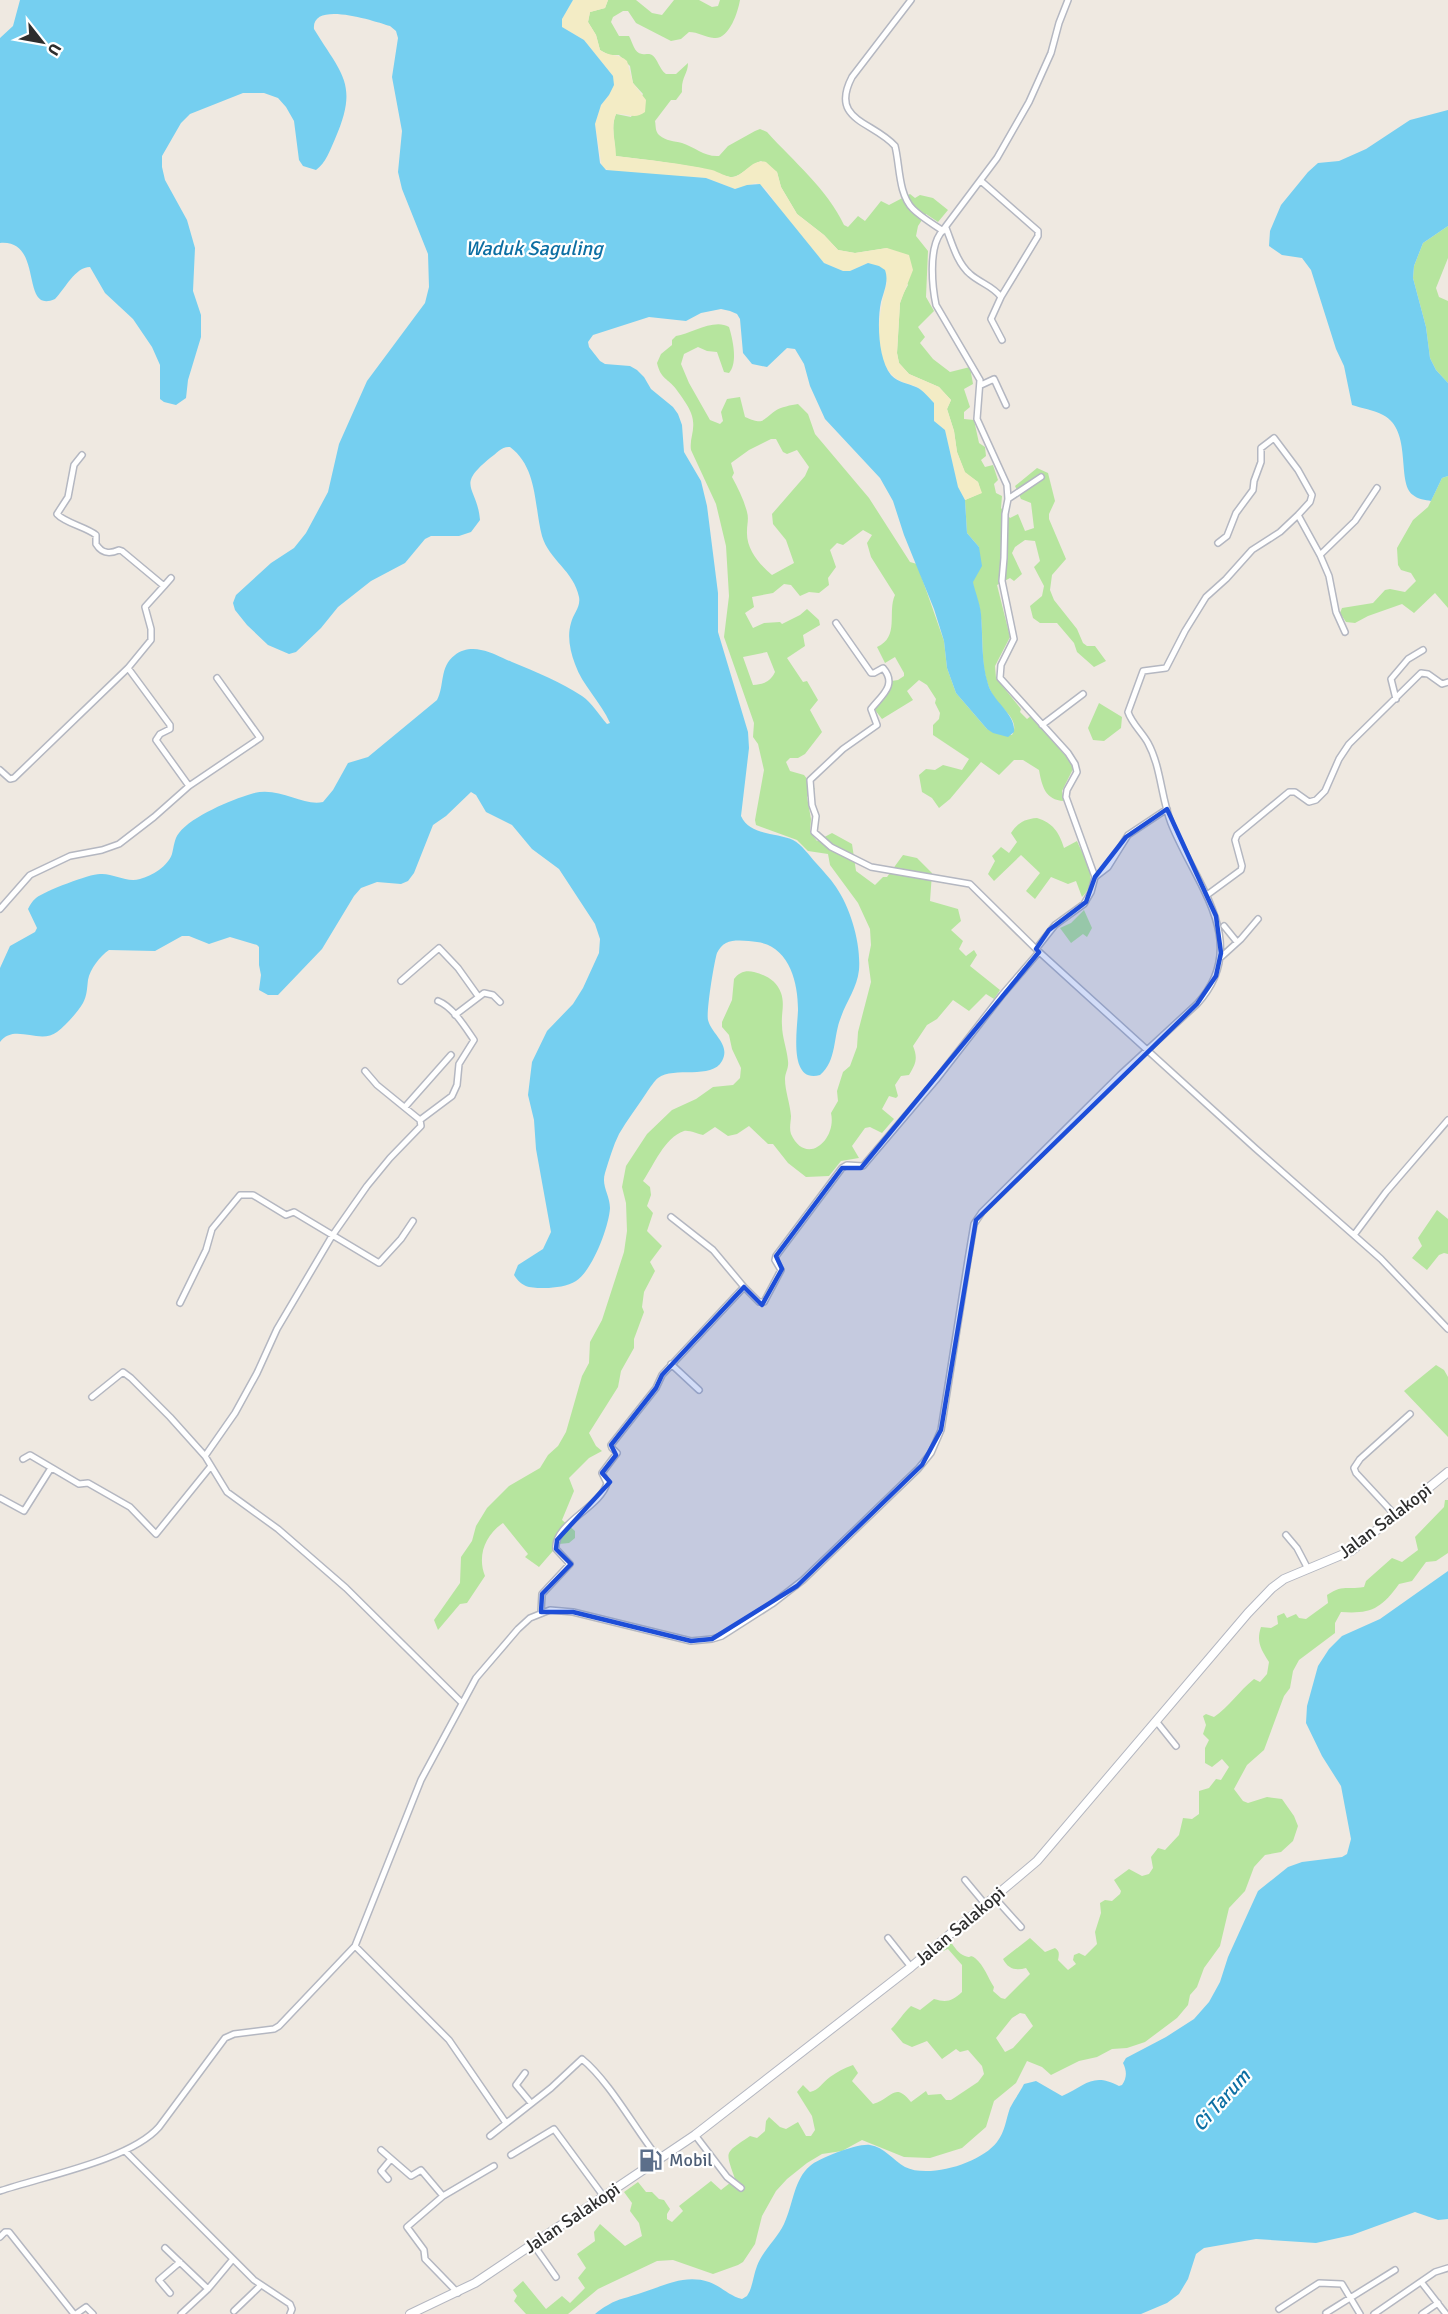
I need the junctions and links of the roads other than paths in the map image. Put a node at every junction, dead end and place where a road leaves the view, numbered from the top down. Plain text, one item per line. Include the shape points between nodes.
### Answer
1 (911, 0) edge
2 (1068, 0) edge
3 (981, 181) junction
4 (945, 229) junction
5 (1001, 297) junction
6 (1002, 340) dead end
7 (981, 385) junction
8 (1006, 405) dead end
9 (82, 455) dead end
10 (1041, 477) dead end
11 (1377, 488) dead end
12 (1008, 499) junction
13 (1298, 515) junction
14 (1218, 543) dead end
15 (1320, 555) junction
16 (171, 578) dead end
17 (164, 586) junction
18 (836, 623) dead end
19 (1345, 632) dead end
20 (1423, 651) dead end
21 (128, 668) junction
22 (217, 678) dead end
23 (1448, 682) edge
24 (1083, 694) dead end
25 (1396, 699) junction
26 (1042, 725) junction
27 (0, 770) edge
28 (189, 786) junction
29 (1167, 809) junction
30 (1095, 877) junction
31 (1207, 895) junction
32 (0, 909) edge
33 (1258, 919) dead end
34 (1224, 926) dead end
35 (1237, 942) junction
36 (1038, 951) junction
37 (1220, 958) junction
38 (401, 981) dead end
39 (478, 996) junction
40 (438, 1001) dead end
41 (500, 1002) dead end
42 (455, 1015) junction
43 (1148, 1049) junction
44 (451, 1055) dead end
45 (364, 1071) dead end
46 (405, 1107) junction
47 (420, 1120) junction
48 (1448, 1120) edge
49 (671, 1217) dead end
50 (414, 1221) dead end
51 (1354, 1235) junction
52 (332, 1236) junction
53 (744, 1287) junction
54 (180, 1303) dead end
55 (1448, 1329) edge
56 (671, 1364) junction
57 (699, 1390) dead end
58 (92, 1397) dead end
59 (1410, 1414) dead end
60 (205, 1456) junction
61 (23, 1459) dead end
62 (211, 1466) junction
63 (51, 1468) junction
64 (1448, 1472) edge
65 (0, 1498) edge
66 (1395, 1515) junction
67 (1286, 1535) dead end
68 (1308, 1569) junction
69 (541, 1612) junction
70 (462, 1703) junction
71 (1156, 1721) junction
72 (1176, 1746) dead end
73 (965, 1880) dead end
74 (994, 1897) junction
75 (985, 1904) junction
76 (1021, 1927) dead end
77 (888, 1938) dead end
78 (355, 1946) junction
79 (910, 1967) junction
80 (525, 2073) dead end
81 (531, 2103) junction
82 (506, 2123) junction
83 (695, 2134) junction
84 (490, 2136) dead end
85 (381, 2150) dead end
86 (125, 2151) junction
87 (511, 2155) dead end
88 (659, 2158) junction
89 (391, 2159) junction
90 (494, 2166) dead end
91 (388, 2179) dead end
92 (741, 2188) dead end
93 (0, 2191) edge
94 (443, 2196) junction
95 (604, 2197) junction
96 (0, 2237) edge
97 (533, 2244) junction
98 (165, 2248) dead end
99 (233, 2259) junction
100 (180, 2262) junction
101 (1448, 2268) edge
102 (1395, 2270) dead end
103 (556, 2277) dead end
104 (1422, 2283) junction
105 (260, 2286) junction
106 (208, 2289) junction
107 (170, 2293) dead end
108 (458, 2293) junction
109 (1350, 2298) junction
110 (1438, 2303) junction
111 (1279, 2309) dead end
112 (234, 2312) dead end
113 (1326, 2313) edge
114 (75, 2314) edge
115 (93, 2314) edge
116 (181, 2314) edge
117 (290, 2314) edge
118 (410, 2314) edge
119 (1360, 2314) edge
120 (1374, 2314) edge
121 (1422, 2314) edge
122 (1446, 2314) edge

1 - 4 street via 852,77 845,101 854,117 896,146 900,178 913,210
2 - 3 street via 1051,53 1029,102
3 - 4 street
3 - 5 street via 1038,231
4 - 5 street via 963,266
4 - 7 street via 933,246 936,305
5 - 6 street via 992,319
7 - 8 street via 994,379
7 - 12 street via 977,418 1005,481
9 - 17 street via 58,516 96,535 96,544 102,551 122,551
10 - 12 street
11 - 15 street via 1355,521
12 - 26 street via 1002,581 1014,639 1000,676
13 - 14 street via 1312,495 1273,438 1259,451 1261,462 1253,490 1237,510 1227,536
13 - 15 street
13 - 29 street via 1252,550 1206,597 1166,668 1143,672 1128,712 1149,744
15 - 19 street
16 - 17 street
17 - 21 street via 145,607 151,640
18 - 36 street via 871,673 883,669 890,682 872,709 877,725 843,749 810,780 816,816 814,832 826,844 871,867 970,884
20 - 25 street via 1408,659 1391,679
21 - 27 street via 14,778
21 - 28 street via 171,726 156,740
22 - 28 street via 260,738
23 - 25 street via 1442,684 1423,673
24 - 26 street
25 - 31 street via 1349,744 1319,798 1309,802 1288,792 1237,835 1234,840 1241,870
26 - 30 street via 1076,767 1077,774 1066,797
28 - 32 street via 118,844 70,856 30,875
29 - 30 street via 1128,835 1112,862
29 - 31 street
30 - 36 street via 1086,902 1054,924
31 - 37 street via 1216,916
33 - 35 street
34 - 35 street
35 - 37 street
36 - 43 street
36 - 53 street via 863,1166 842,1168 776,1256 781,1270 764,1302
37 - 43 street via 1214,981 1205,995
38 - 39 street via 439,948
39 - 41 street via 490,993
39 - 42 street
40 - 42 street
42 - 47 street via 473,1043 459,1064 452,1096
43 - 51 street
43 - 69 street via 976,1220 938,1438 918,1469 803,1581 728,1633 701,1641 573,1612
44 - 46 street
45 - 46 street
46 - 47 street
47 - 52 street via 421,1126 367,1186
48 - 51 street
49 - 53 street via 713,1250
50 - 52 street via 380,1263
51 - 55 street
52 - 54 street via 294,1212 286,1215 253,1195 238,1196 212,1229
52 - 60 street via 277,1329 235,1413
53 - 56 street
56 - 57 street
56 - 69 street via 653,1394 611,1445 617,1453 602,1473 607,1483 605,1490 557,1540 556,1549 570,1564 542,1594
58 - 60 street via 123,1372
59 - 66 street via 1354,1468
60 - 62 street
61 - 63 street via 30,1455
62 - 63 street via 156,1534 130,1507 87,1482 79,1484
62 - 70 street via 231,1496 278,1529 346,1588
63 - 65 street via 24,1511
64 - 66 street, Jalan Salakopi
66 - 68 street, Jalan Salakopi via 1348,1554
67 - 68 street
68 - 71 street, Jalan Salakopi via 1272,1588
69 - 70 street via 518,1629 484,1667
70 - 78 street via 421,1780
71 - 72 street
71 - 74 street, Jalan Salakopi via 1042,1855
73 - 75 street
74 - 75 street, Jalan Salakopi
74 - 76 street
75 - 79 street, Jalan Salakopi
77 - 79 street
78 - 82 street via 449,2040
78 - 86 street via 279,2026 225,2038 155,2131
79 - 83 street, Jalan Salakopi
80 - 81 street via 516,2085
81 - 82 street
81 - 88 street via 582,2059
82 - 84 street
83 - 88 street, Jalan Salakopi
83 - 92 street via 727,2177
85 - 89 street
86 - 93 street
86 - 99 street
87 - 95 street via 554,2129
88 - 95 street, Jalan Salakopi
89 - 91 street via 381,2171
89 - 94 street via 411,2176 421,2170
90 - 94 street
94 - 108 street via 407,2229 423,2249 425,2259
95 - 97 street, Jalan Salakopi
96 - 114 street via 9,2232
97 - 103 street
97 - 108 street, Jalan Salakopi
98 - 100 street
99 - 105 street
99 - 106 street
100 - 106 street
100 - 107 street via 159,2280
101 - 104 street via 1435,2272
102 - 109 street
104 - 110 street
104 - 120 street
105 - 112 street
105 - 117 street via 290,2304
106 - 116 street
108 - 118 street, Jalan Salakopi
109 - 111 street via 1342,2284 1319,2283
109 - 113 street
109 - 119 street
110 - 121 street
110 - 122 street
114 - 115 street via 86,2307

